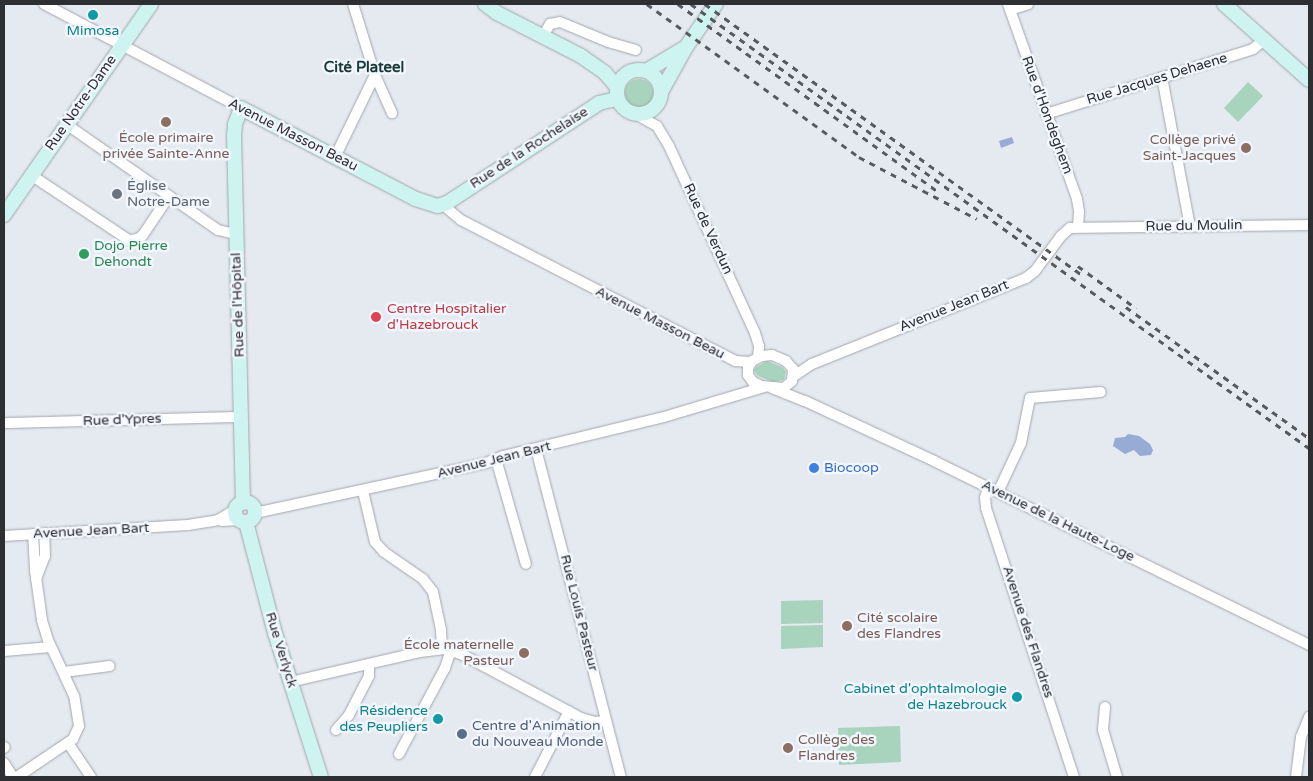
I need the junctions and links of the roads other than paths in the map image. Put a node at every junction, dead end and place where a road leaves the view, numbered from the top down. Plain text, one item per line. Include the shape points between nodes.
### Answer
1 (44, 4) edge
2 (151, 4) edge
3 (353, 4) edge
4 (474, 4) edge
5 (486, 4) edge
6 (716, 4) edge
7 (1028, 4) edge
8 (1224, 4) edge
9 (1009, 7) edge
10 (497, 13) junction
11 (542, 36) junction
12 (1264, 40) junction
13 (121, 46) junction
14 (686, 47) junction
15 (636, 50) dead end
16 (580, 56) junction
17 (632, 71) junction
18 (646, 71) junction
19 (375, 75) junction
20 (1162, 77) junction
21 (1309, 80) edge
22 (661, 92) junction
23 (617, 93) junction
24 (241, 108) junction
25 (392, 113) dead end
26 (1046, 114) junction
27 (637, 115) junction
28 (66, 124) junction
29 (336, 157) junction
30 (31, 175) junction
31 (459, 194) junction
32 (169, 196) junction
33 (442, 205) junction
34 (8, 206) edge
35 (4, 216) edge
36 (465, 223) junction
37 (1309, 225) edge
38 (1190, 226) junction
39 (1078, 227) junction
40 (236, 234) junction
41 (754, 360) junction
42 (786, 361) junction
43 (812, 364) junction
44 (748, 375) junction
45 (793, 379) junction
46 (768, 388) junction
47 (1101, 392) dead end
48 (732, 396) junction
49 (804, 401) junction
50 (241, 417) junction
51 (4, 423) edge
52 (536, 449) junction
53 (496, 459) junction
54 (988, 487) junction
55 (363, 490) junction
56 (998, 492) junction
57 (244, 513) junction
58 (33, 534) junction
59 (44, 534) junction
60 (4, 536) edge
61 (526, 564) dead end
62 (36, 580) junction
63 (1309, 645) edge
64 (51, 647) junction
65 (447, 650) junction
66 (4, 651) edge
67 (368, 664) junction
68 (110, 666) dead end
69 (64, 672) junction
70 (290, 682) junction
71 (1105, 707) dead end
72 (569, 711) junction
73 (1309, 717) edge
74 (606, 721) junction
75 (336, 730) dead end
76 (68, 742) junction
77 (399, 754) dead end
78 (4, 763) edge
79 (15, 777) edge
80 (91, 777) edge
81 (322, 777) edge
82 (535, 777) edge
83 (621, 777) edge
84 (1074, 777) edge
85 (1117, 777) edge
86 (1296, 777) edge

1 - 13 street, Avenue Masson Beau
2 - 13 street, Rue Notre-Dame
3 - 19 street
4 - 10 street
5 - 10 street
6 - 14 street
7 - 9 street
8 - 12 street
9 - 26 street, Rue d'Hondeghem
10 - 11 street
11 - 15 street via 550,24 560,22
11 - 16 street
12 - 20 street, Rue Jacques Dehaene via 1253,49
12 - 21 street
13 - 24 street, Avenue Masson Beau
13 - 28 street, Rue Notre-Dame
14 - 18 street
14 - 22 street
16 - 17 street
16 - 23 street via 605,73
17 - 18 street
17 - 23 street via 623,76
18 - 22 street via 658,80
19 - 25 street
19 - 29 street
20 - 26 street, Rue Jacques Dehaene
20 - 38 street
22 - 27 street via 655,108
23 - 27 street via 625,110
23 - 31 street, Rue de la Rochelaise
24 - 29 street, Avenue Masson Beau
24 - 40 street, Rue de l'Hôpital via 234,132
26 - 39 street, Rue d'Hondeghem via 1078,204
27 - 41 street, Rue de Verdun via 657,126 669,146 755,333 759,346
28 - 30 street, Rue Notre-Dame
28 - 32 street
29 - 33 street, Avenue Masson Beau via 425,203
30 - 32 street via 129,240 143,235
30 - 34 street, Rue Notre-Dame
31 - 33 street, Rue de la Rochelaise
31 - 36 street via 458,212
32 - 40 street via 218,230
33 - 36 street, Avenue Masson Beau
34 - 35 street, Rue Notre-Dame
36 - 41 street, Avenue Masson Beau via 734,361
37 - 38 street, Rue du Moulin
38 - 39 street, Rue du Moulin
39 - 43 street, Avenue Jean Bart via 1065,231 1037,269 1026,278
40 - 50 street, Rue de l'Hôpital
41 - 42 street via 772,355
41 - 44 street via 748,368
42 - 43 street, Avenue Jean Bart
42 - 45 street via 792,367
43 - 45 street, Avenue Jean Bart
44 - 46 street via 755,383
44 - 48 street via 744,385
45 - 46 street via 784,388
45 - 49 street via 794,390
46 - 48 street, Avenue Jean Bart
46 - 49 street, Avenue de la Haute-Loge
47 - 56 street via 1030,398 1020,442
48 - 52 street, Avenue Jean Bart via 664,418
49 - 54 street, Avenue de la Haute-Loge
50 - 51 street, Rue d'Ypres
50 - 57 street, Rue de l'Hôpital
52 - 53 street, Avenue Jean Bart
52 - 74 street, Rue Louis Pasteur
53 - 55 street, Avenue Jean Bart via 486,464
53 - 61 street
54 - 56 street, Avenue de la Haute-Loge
54 - 84 street, Avenue des Flandres via 985,504
55 - 57 street, Avenue Jean Bart
55 - 65 street via 378,546 423,579 433,592
56 - 63 street, Avenue de la Haute-Loge
57 - 59 street, Avenue Jean Bart via 180,526
57 - 70 street, Rue Verlyck
58 - 59 street, Avenue Jean Bart
58 - 60 street, Avenue Jean Bart
58 - 62 street
59 - 62 street via 45,556
62 - 64 street via 42,620
64 - 66 street
64 - 69 street
65 - 67 street
65 - 72 street
65 - 77 street via 445,668
67 - 70 street
67 - 75 street via 369,676 349,715
68 - 69 street
69 - 76 street via 76,703 79,724 77,734
70 - 81 street, Rue Verlyck
71 - 85 street via 1103,730
72 - 74 street via 590,721
72 - 82 street
73 - 86 street via 1301,737
74 - 83 street, Rue Louis Pasteur
76 - 79 street
76 - 80 street
78 - 79 street

